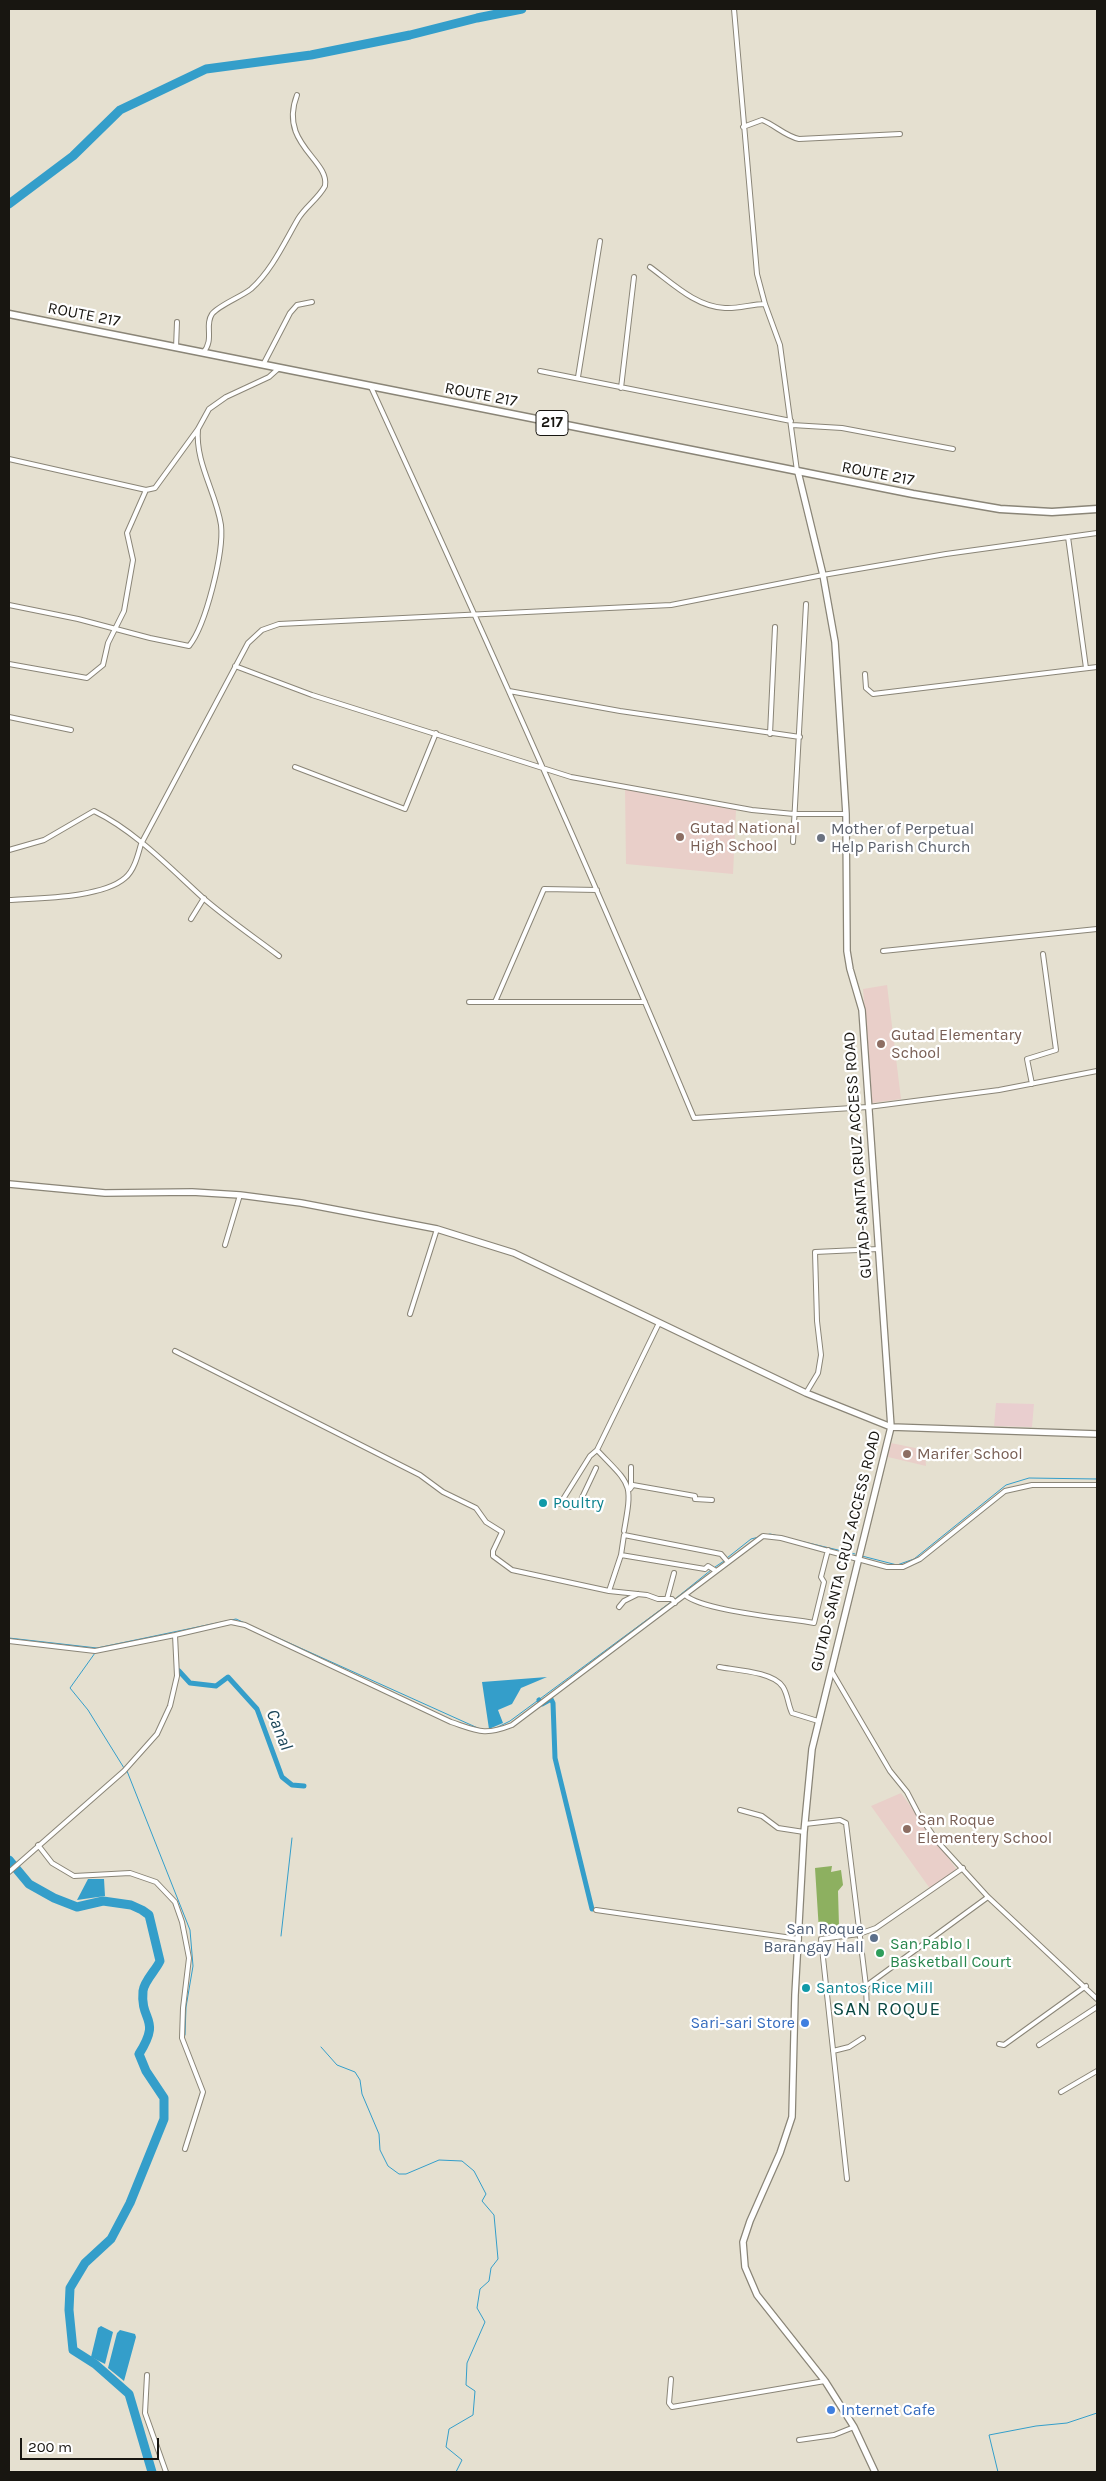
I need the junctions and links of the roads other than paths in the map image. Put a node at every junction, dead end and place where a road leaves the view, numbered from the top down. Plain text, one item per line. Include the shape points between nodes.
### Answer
1 (734, 9) edge
2 (298, 95) dead end
3 (743, 127) junction
4 (900, 134) dead end
5 (600, 241) dead end
6 (650, 267) dead end
7 (634, 277) dead end
8 (312, 302) dead end
9 (765, 304) junction
10 (9, 314) edge
11 (177, 322) dead end
12 (176, 348) junction
13 (203, 353) junction
14 (263, 365) junction
15 (279, 368) junction
16 (540, 371) dead end
17 (578, 377) junction
18 (372, 387) junction
19 (621, 388) junction
20 (791, 423) junction
21 (198, 428) junction
22 (192, 438) junction
23 (197, 440) junction
24 (953, 449) dead end
25 (9, 459) edge
26 (798, 472) junction
27 (146, 490) junction
28 (1097, 509) edge
29 (1097, 534) edge
30 (1068, 537) junction
31 (824, 575) junction
32 (806, 604) dead end
33 (9, 605) edge
34 (475, 614) junction
35 (775, 627) dead end
36 (115, 628) junction
37 (9, 664) edge
38 (235, 666) junction
39 (1097, 667) edge
40 (1086, 668) junction
41 (865, 674) dead end
42 (508, 691) junction
43 (9, 717) edge
44 (71, 730) dead end
45 (436, 733) junction
46 (770, 734) junction
47 (800, 737) junction
48 (295, 767) dead end
49 (542, 769) junction
50 (794, 814) junction
51 (846, 814) junction
52 (793, 842) dead end
53 (141, 844) junction
54 (9, 850) edge
55 (597, 890) junction
56 (204, 898) junction
57 (9, 900) edge
58 (190, 919) dead end
59 (1097, 929) edge
60 (883, 951) dead end
61 (1043, 954) dead end
62 (279, 956) dead end
63 (469, 1002) dead end
64 (496, 1002) junction
65 (646, 1002) junction
66 (1097, 1071) edge
67 (1032, 1084) junction
68 (868, 1107) junction
69 (9, 1184) edge
70 (240, 1195) junction
71 (437, 1229) junction
72 (225, 1245) dead end
73 (879, 1249) junction
74 (410, 1314) dead end
75 (659, 1323) junction
76 (175, 1351) dead end
77 (806, 1393) junction
78 (891, 1427) junction
79 (1097, 1434) edge
80 (597, 1450) junction
81 (631, 1466) dead end
82 (596, 1468) dead end
83 (1097, 1485) edge
84 (630, 1489) junction
85 (712, 1500) dead end
86 (624, 1531) dead end
87 (828, 1550) junction
88 (621, 1555) junction
89 (859, 1558) junction
90 (727, 1561) junction
91 (716, 1571) junction
92 (674, 1572) dead end
93 (609, 1591) junction
94 (638, 1594) junction
95 (686, 1596) junction
96 (667, 1599) junction
97 (676, 1603) junction
98 (620, 1607) dead end
99 (176, 1635) junction
100 (9, 1641) edge
101 (719, 1666) dead end
102 (832, 1672) junction
103 (818, 1721) junction
104 (740, 1810) dead end
105 (805, 1824) junction
106 (804, 1832) junction
107 (38, 1845) junction
108 (962, 1868) junction
109 (9, 1872) edge
110 (988, 1897) junction
111 (596, 1910) dead end
112 (859, 1934) junction
113 (799, 1939) junction
114 (866, 1986) junction
115 (1086, 1986) junction
116 (827, 1991) junction
117 (1097, 1999) edge
118 (1097, 2007) edge
119 (866, 2012) dead end
120 (863, 2038) dead end
121 (999, 2044) dead end
122 (1039, 2045) dead end
123 (833, 2051) junction
124 (1097, 2071) edge
125 (1061, 2092) dead end
126 (185, 2149) dead end
127 (847, 2179) dead end
128 (147, 2375) dead end
129 (670, 2379) dead end
130 (825, 2381) junction
131 (854, 2427) junction
132 (799, 2440) dead end
133 (166, 2472) edge
134 (875, 2472) edge

1 - 3 street
2 - 13 street via 292,119 300,141 322,170 325,186 260,278 246,292 213,312 209,320 210,340
3 - 4 street via 762,120 798,139
3 - 9 street via 758,274
5 - 17 street
6 - 9 street via 690,297 711,305 732,308
7 - 19 street
8 - 14 street via 297,305 290,313
9 - 20 street via 780,345
10 - 12 main road, ROUTE 217 / 217
11 - 12 street
12 - 13 main road, ROUTE 217 / 217
13 - 14 main road, ROUTE 217 / 217
14 - 15 main road, ROUTE 217 / 217
15 - 18 main road, ROUTE 217 / 217
15 - 21 street via 269,377 226,397 209,409
16 - 17 street
17 - 19 street
18 - 26 main road, ROUTE 217 / 217
18 - 34 street
19 - 20 street
20 - 24 street via 842,428
20 - 26 street
21 - 22 street
21 - 23 street
22 - 23 street
22 - 27 street via 155,488
23 - 36 street via 221,526 218,566 197,636 189,646
25 - 27 street
26 - 28 main road, ROUTE 217 / 217 via 1000,509 1052,512
26 - 31 main road, GUTAD-SANTA CRUZ ACCESS ROAD
27 - 36 street via 127,533 133,560 124,611
29 - 30 street
30 - 31 street
30 - 40 street
31 - 34 street via 671,605
31 - 51 main road, GUTAD-SANTA CRUZ ACCESS ROAD via 835,642
32 - 47 street
33 - 36 street
34 - 38 street via 279,624 262,630 248,643
34 - 42 street
35 - 46 street
36 - 37 street via 103,665 87,678
38 - 45 street via 312,695
38 - 53 street
39 - 40 street
40 - 41 street via 873,694 866,688
42 - 46 street
42 - 49 street
43 - 44 street
45 - 48 street via 405,809
45 - 49 street
46 - 47 street
47 - 50 street
49 - 50 street via 752,810
49 - 55 street
50 - 51 street
50 - 52 street
51 - 68 main road, GUTAD-SANTA CRUZ ACCESS ROAD via 847,951 862,1010
53 - 54 street via 109,818 94,811 44,840
53 - 56 street
53 - 57 street via 126,878 110,886 79,894
55 - 64 street via 544,889
55 - 65 street
56 - 58 street
56 - 62 street
59 - 60 street
61 - 67 street via 1056,1050 1027,1059
63 - 64 street
64 - 65 street
65 - 68 street via 694,1118
66 - 67 street
67 - 68 street
68 - 73 main road, GUTAD-SANTA CRUZ ACCESS ROAD
69 - 70 main road via 105,1193
70 - 71 main road
70 - 72 street
71 - 74 street
71 - 75 main road via 514,1253
73 - 77 street via 815,1252 821,1355 818,1373
73 - 78 main road, GUTAD-SANTA CRUZ ACCESS ROAD
75 - 77 main road
75 - 80 street
76 - 93 street via 420,1475 443,1492 476,1508 486,1522 502,1532 493,1556 512,1570
77 - 78 main road
78 - 79 main road
78 - 89 main road, GUTAD-SANTA CRUZ ACCESS ROAD
80 - 82 street via 560,1504 570,1507 579,1504
80 - 84 street via 624,1478
81 - 84 street via 633,1481
83 - 89 street via 1012,1488 920,1559 904,1567 887,1567
84 - 85 street via 633,1485 651,1486 695,1496 695,1499
84 - 86 street
87 - 89 street
87 - 90 street via 763,1536
87 - 95 street via 814,1623 716,1607 695,1602
88 - 90 street via 624,1535 721,1554
88 - 91 street via 679,1566 705,1569 708,1566
88 - 93 street
89 - 102 main road, GUTAD-SANTA CRUZ ACCESS ROAD
90 - 91 street
91 - 95 street
92 - 96 street
93 - 94 street
94 - 96 street
94 - 98 street via 624,1601
95 - 97 street
96 - 97 street
97 - 99 street via 512,1725 492,1733 451,1722 245,1625 231,1622
99 - 100 street via 94,1650
99 - 107 street via 177,1676 170,1706 157,1734 138,1758 91,1802
101 - 103 street via 779,1681 792,1713
102 - 103 main road, GUTAD-SANTA CRUZ ACCESS ROAD
102 - 108 street via 890,1771 908,1792 919,1815
103 - 105 main road, GUTAD-SANTA CRUZ ACCESS ROAD
104 - 106 street via 762,1816 778,1828
105 - 106 main road, GUTAD-SANTA CRUZ ACCESS ROAD
105 - 112 street via 840,1820 846,1823
106 - 113 main road, GUTAD-SANTA CRUZ ACCESS ROAD
107 - 109 street
107 - 126 street via 52,1862 74,1876 130,1873 156,1882 175,1902 189,1958 182,2038 203,2092
108 - 110 street
108 - 112 street via 900,1913
110 - 114 street
110 - 115 street
111 - 113 street
112 - 114 street
112 - 116 street via 820,1939
113 - 130 main road, GUTAD-SANTA CRUZ ACCESS ROAD via 792,2047 792,2117 746,2231 743,2254 757,2295
114 - 116 street
114 - 119 street
115 - 117 street
115 - 121 street via 1004,2045
116 - 123 street
118 - 122 street
120 - 123 street via 849,2048
123 - 127 street
124 - 125 street
128 - 133 street via 145,2413
129 - 130 street via 668,2403 672,2407
130 - 131 main road, GUTAD-SANTA CRUZ ACCESS ROAD
131 - 132 street via 834,2435
131 - 134 main road, GUTAD-SANTA CRUZ ACCESS ROAD

